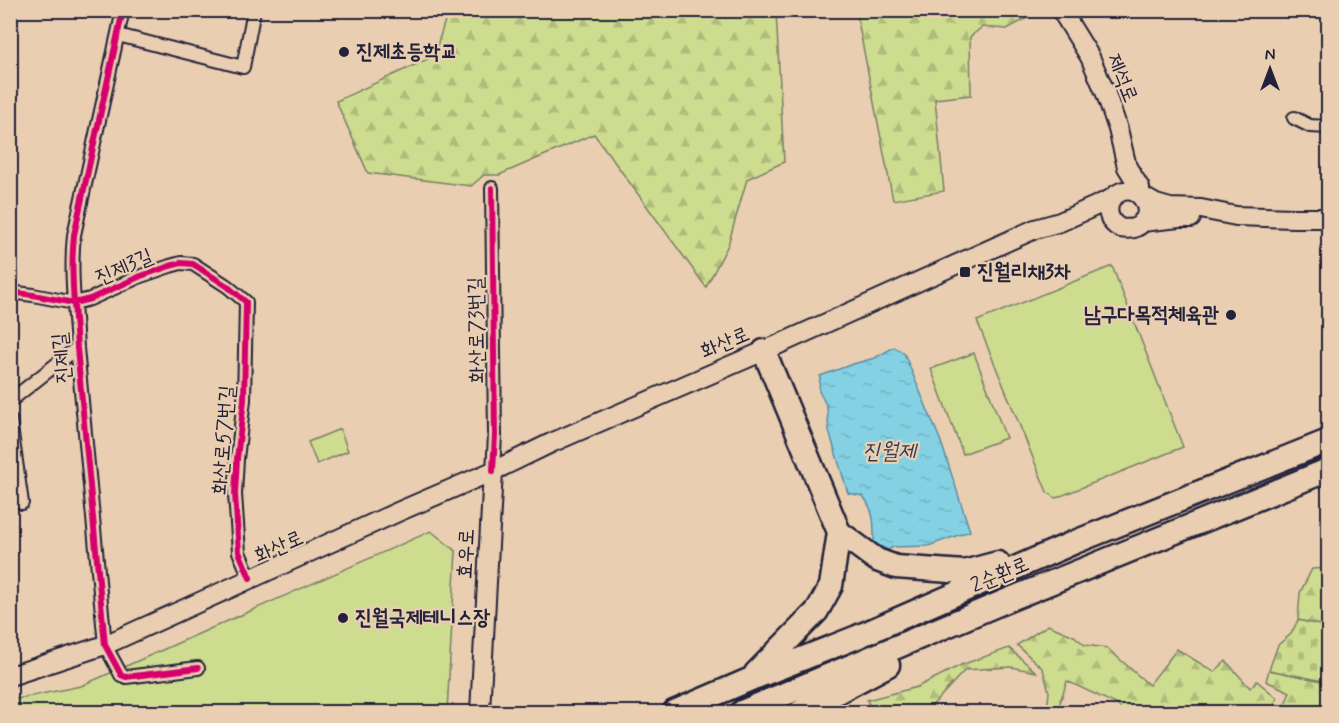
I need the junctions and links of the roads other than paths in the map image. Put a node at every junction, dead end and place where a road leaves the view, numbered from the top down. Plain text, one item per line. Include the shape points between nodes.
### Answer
1 (123, 10) edge
2 (254, 10) edge
3 (1061, 10) edge
4 (118, 35) junction
5 (1294, 118) dead end
6 (1329, 127) edge
7 (1127, 167) junction
8 (492, 188) dead end
9 (1116, 195) junction
10 (1140, 195) junction
11 (1236, 216) junction
12 (1110, 218) junction
13 (1329, 218) edge
14 (1060, 222) junction
15 (1142, 222) junction
16 (10, 292) edge
17 (246, 302) joint
18 (74, 303) junction
19 (77, 348) junction
20 (764, 351) junction
21 (10, 401) edge
22 (10, 420) edge
23 (1329, 441) edge
24 (1329, 470) edge
25 (493, 471) junction
26 (22, 503) dead end
27 (842, 535) junction
28 (1075, 542) junction
29 (250, 578) junction
30 (1001, 603) junction
31 (105, 645) junction
32 (198, 668) dead end
33 (10, 676) edge
34 (751, 679) junction
35 (480, 712) edge
36 (674, 712) edge
37 (742, 712) edge
38 (800, 712) edge

1 - 4 street, 진제길
2 - 4 street via 243,67
3 - 7 main road, 제석로 via 1090,57 1106,94
4 - 18 street, 진제길 via 74,235
5 - 6 street via 1310,126
7 - 9 main road
7 - 10 main road
8 - 25 street, 화산로73번길
9 - 10 main road via 1128,190
9 - 12 main road via 1108,208
9 - 14 main road
10 - 11 main road via 1170,208
10 - 15 main road via 1147,212
11 - 13 main road
11 - 15 main road
12 - 14 main road
12 - 15 main road via 1124,229 1135,228
14 - 20 main road, 화산로 via 1035,229
16 - 18 street
17 - 18 street, 진제3길 via 193,264 181,263
17 - 29 street, 화산로57번길 via 244,400 235,494 239,552
18 - 19 street, 진제길
19 - 21 street
19 - 31 street, 진제길
20 - 25 main road, 화산로
20 - 27 highway
22 - 26 street
23 - 28 highway, 2순환로
24 - 30 highway, 2순환로
25 - 29 main road, 화산로
25 - 35 main road, 효우로
27 - 28 highway via 877,560 896,567 964,572
27 - 34 highway via 831,586 817,611
28 - 34 highway, 2순환로
29 - 31 main road, 화산로
30 - 37 highway, 2순환로
30 - 38 highway
31 - 32 street via 121,675 126,677
31 - 33 main road, 화산로
34 - 36 highway, 2순환로

